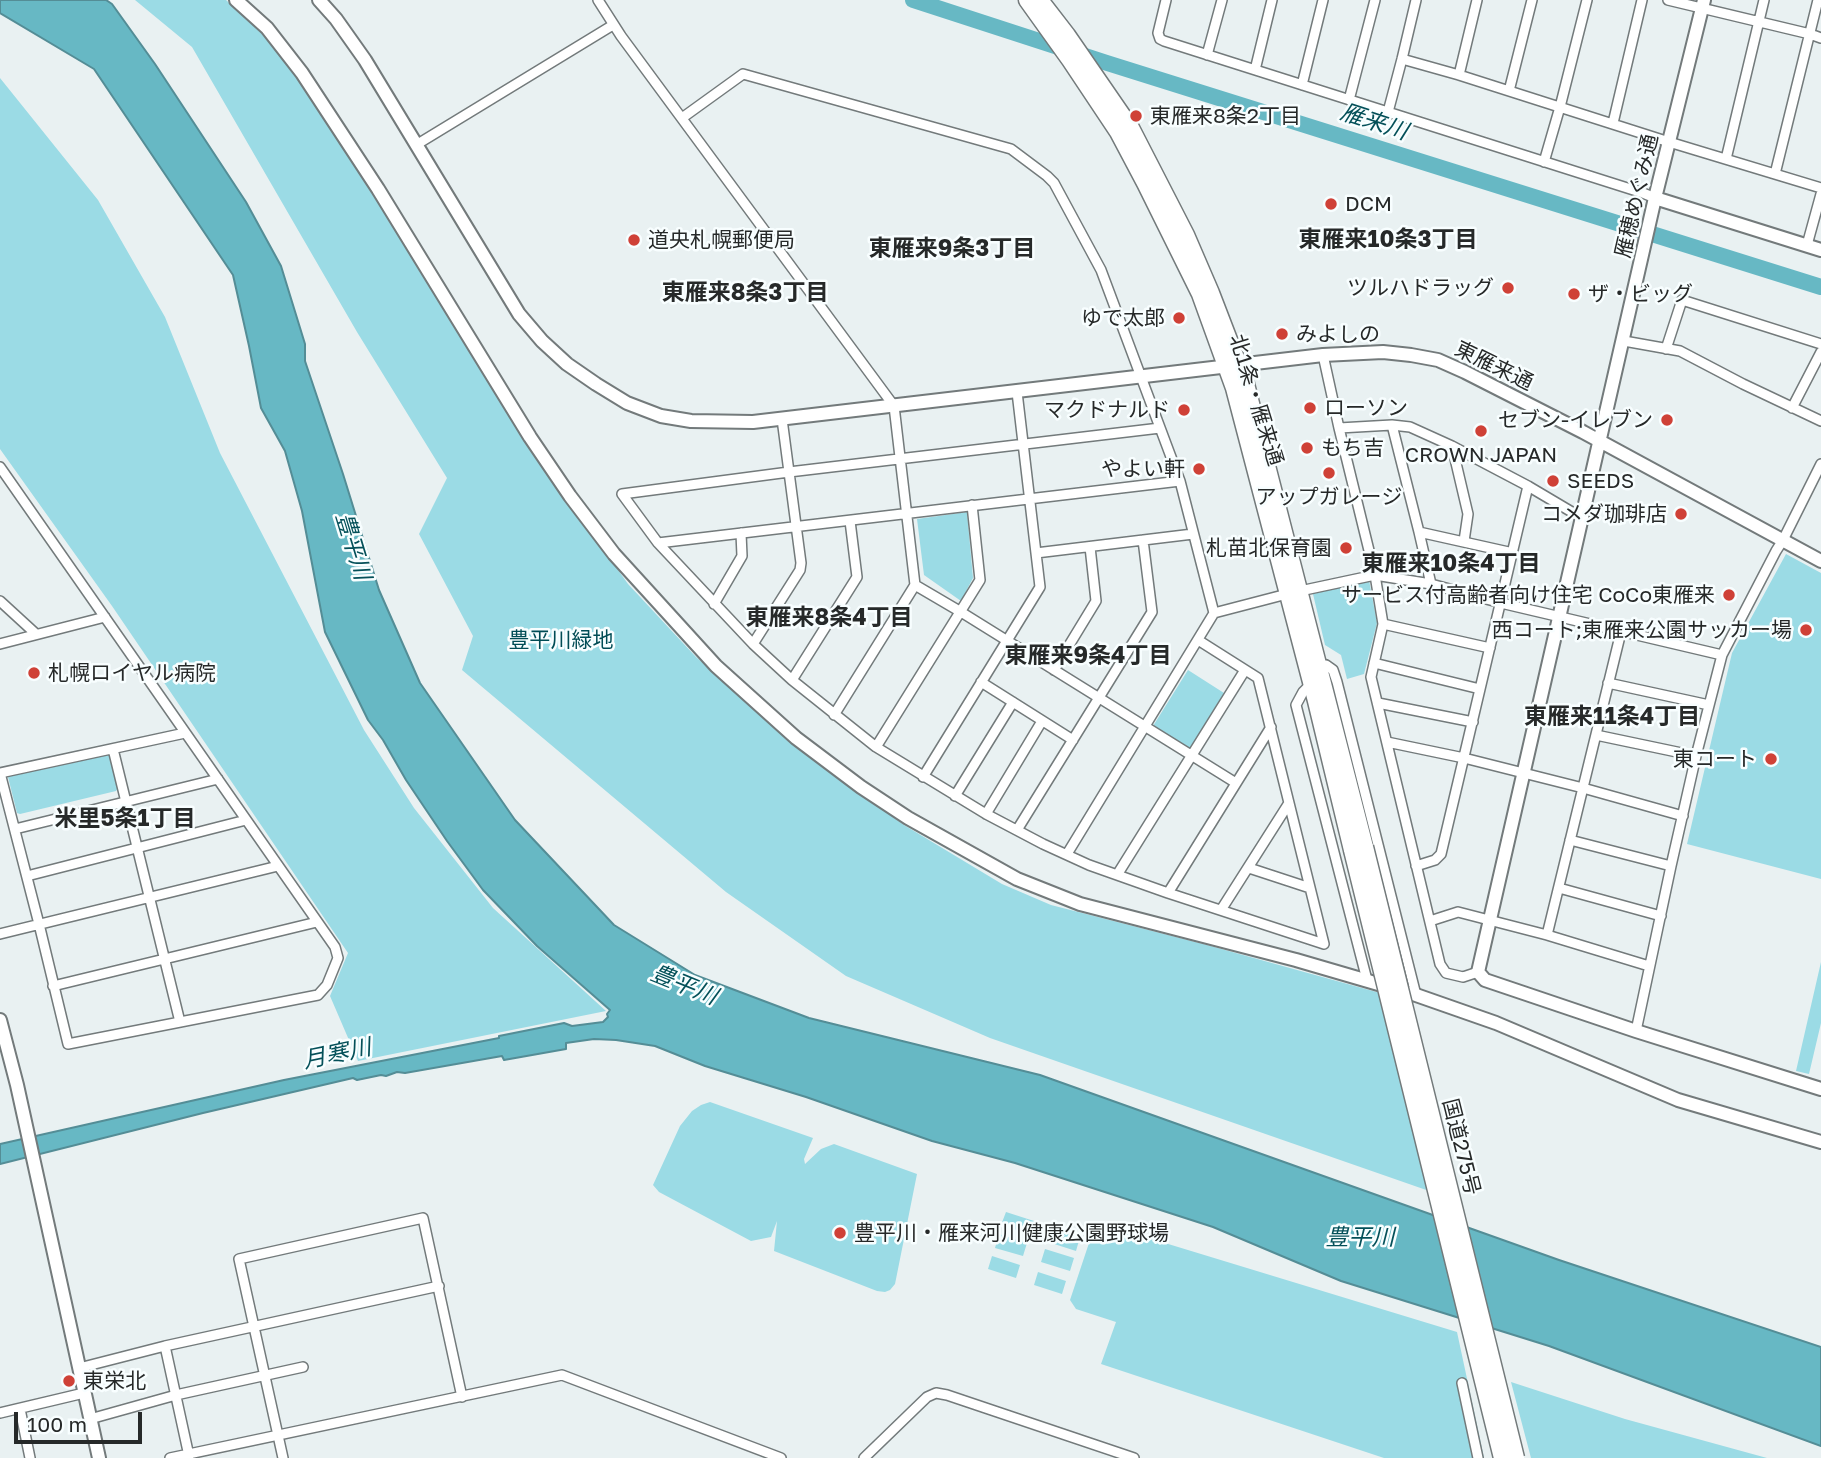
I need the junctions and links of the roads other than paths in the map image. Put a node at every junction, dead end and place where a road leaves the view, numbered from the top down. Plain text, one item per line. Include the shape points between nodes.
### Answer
1 (236, 0) edge
2 (319, 0) edge
3 (597, 0) edge
4 (1166, 0) edge
5 (1222, 0) edge
6 (1272, 0) edge
7 (1323, 0) edge
8 (1375, 0) edge
9 (1416, 0) edge
10 (1477, 0) edge
11 (1532, 0) edge
12 (1587, 0) edge
13 (1642, 0) edge
14 (1668, 0) edge
15 (1764, 0) edge
16 (1818, 0) edge
17 (1032, 1) edge
18 (1703, 4) edge
19 (1759, 22) junction
20 (613, 24) junction
21 (1810, 34) junction
22 (1821, 38) edge
23 (1207, 55) junction
24 (1402, 59) junction
25 (1255, 70) junction
26 (1459, 75) junction
27 (1302, 85) junction
28 (1509, 91) junction
29 (1349, 100) junction
30 (1560, 107) junction
31 (1388, 112) junction
32 (682, 118) junction
33 (1613, 123) junction
34 (1669, 142) junction
35 (416, 145) junction
36 (1727, 159) junction
37 (1544, 162) junction
38 (1775, 174) junction
39 (1821, 188) edge
40 (1821, 194) edge
41 (1655, 198) junction
42 (1807, 245) junction
43 (1821, 250) edge
44 (1623, 341) junction
45 (1821, 344) edge
46 (1666, 349) junction
47 (1821, 352) edge
48 (1323, 355) junction
49 (1232, 365) junction
50 (1142, 377) junction
51 (1017, 392) junction
52 (894, 406) junction
53 (1791, 408) junction
54 (782, 419) junction
55 (1821, 421) edge
56 (1392, 425) junction
57 (1160, 428) junction
58 (1339, 428) junction
59 (1600, 441) junction
60 (1023, 444) junction
61 (1452, 446) junction
62 (900, 459) junction
63 (1821, 464) edge
64 (0, 467) edge
65 (789, 472) junction
66 (1180, 481) junction
67 (1528, 486) junction
68 (1030, 499) junction
69 (972, 505) junction
70 (906, 514) junction
71 (1582, 518) junction
72 (850, 521) junction
73 (796, 526) junction
74 (1419, 532) junction
75 (741, 533) junction
76 (1193, 534) junction
77 (1143, 540) junction
78 (1783, 540) junction
79 (1464, 541) junction
80 (658, 543) junction
81 (1090, 547) junction
82 (1036, 553) junction
83 (1513, 553) junction
84 (1821, 561) edge
85 (1375, 575) junction
86 (1431, 584) junction
87 (915, 585) junction
88 (1293, 593) junction
89 (0, 601) edge
90 (1501, 603) junction
91 (714, 604) junction
92 (961, 612) junction
93 (1214, 613) junction
94 (1560, 615) junction
95 (105, 617) junction
96 (1383, 624) junction
97 (1621, 632) junction
98 (36, 634) junction
99 (1007, 640) junction
100 (1198, 640) junction
101 (0, 644) edge
102 (753, 644) junction
103 (1490, 648) junction
104 (1722, 655) junction
105 (1374, 663) junction
106 (1054, 670) junction
107 (1245, 670) junction
108 (1320, 670) junction
109 (792, 680) junction
110 (981, 682) junction
111 (1608, 683) junction
112 (1311, 684) junction
113 (1480, 690) junction
114 (1099, 697) junction
115 (1013, 702) junction
116 (1378, 703) junction
117 (1709, 705) junction
118 (834, 715) junction
119 (1042, 721) junction
120 (1473, 722) junction
121 (1144, 726) junction
122 (1271, 727) junction
123 (185, 733) junction
124 (1596, 735) junction
125 (1073, 740) junction
126 (1387, 742) junction
127 (876, 747) junction
128 (113, 748) junction
129 (1192, 755) junction
130 (1696, 756) junction
131 (1464, 758) junction
132 (1524, 774) junction
133 (923, 777) junction
134 (218, 779) junction
135 (1236, 783) junction
136 (1583, 788) junction
137 (955, 796) junction
138 (126, 801) junction
139 (1289, 803) junction
140 (985, 814) junction
141 (1683, 816) junction
142 (246, 820) junction
143 (15, 829) junction
144 (1017, 830) junction
145 (1570, 840) junction
146 (138, 847) junction
147 (1358, 848) junction
148 (1067, 854) junction
149 (278, 866) junction
150 (1416, 866) junction
151 (1671, 866) junction
152 (1249, 867) junction
153 (1117, 875) junction
154 (27, 876) junction
155 (1310, 888) junction
156 (1559, 888) junction
157 (1168, 893) junction
158 (149, 897) junction
159 (1221, 910) junction
160 (1661, 916) junction
161 (1489, 919) junction
162 (1430, 920) junction
163 (317, 922) junction
164 (39, 924) junction
165 (0, 934) edge
166 (1547, 936) junction
167 (165, 959) junction
168 (1649, 966) junction
169 (1478, 972) junction
170 (1367, 981) junction
171 (53, 986) junction
172 (1416, 995) junction
173 (0, 1020) edge
174 (180, 1022) junction
175 (1636, 1031) junction
176 (1821, 1089) edge
177 (1821, 1142) edge
178 (439, 1286) junction
179 (254, 1327) junction
180 (165, 1346) junction
181 (303, 1367) dead end
182 (79, 1368) junction
183 (265, 1376) junction
184 (1462, 1384) dead end
185 (84, 1393) junction
186 (176, 1395) junction
187 (462, 1397) junction
188 (20, 1409) junction
189 (0, 1413) edge
190 (90, 1419) junction
191 (278, 1434) junction
192 (189, 1456) edge
193 (30, 1458) edge
194 (99, 1458) edge
195 (170, 1458) edge
196 (283, 1458) edge
197 (782, 1458) edge
198 (864, 1458) edge
199 (1134, 1458) edge
200 (1478, 1458) edge
201 (1502, 1458) edge
202 (1516, 1458) edge

1 - 170 street via 267,28 302,72 530,437 614,554 716,666 796,738 908,818 1017,879 1091,907
2 - 35 street, 東雁来通 via 365,60
3 - 20 street
4 - 23 street via 1160,39
5 - 23 street
6 - 25 street
7 - 27 street
8 - 29 street
9 - 24 street
10 - 26 street
11 - 28 street
12 - 30 street
13 - 33 street
14 - 18 street
15 - 19 street
16 - 21 street
17 - 49 highway, 北1条・雁来通 via 1118,132
17 - 49 highway, 北1条・雁来通 via 1068,35 1158,178 1211,293
18 - 19 street
18 - 34 street, 雁穂めぐみ通
19 - 21 street
19 - 36 street
20 - 32 street
20 - 35 street
21 - 22 street
21 - 38 street
23 - 25 street
24 - 26 street
24 - 31 street
25 - 27 street
26 - 28 street
27 - 29 street
28 - 30 street
29 - 31 street
30 - 33 street
30 - 37 street
31 - 37 street
32 - 50 street via 743,74 1011,149 1054,183 1101,270
32 - 52 street
33 - 34 street
34 - 36 street
34 - 41 street, 雁穂めぐみ通
35 - 54 street, 東雁来通 via 519,314 567,364 626,403 661,416 724,423
36 - 38 street
37 - 41 street
38 - 39 street
40 - 42 street
41 - 42 street
41 - 44 street, 雁穂めぐみ通
42 - 43 street
44 - 46 street
44 - 59 street, 雁穂めぐみ通
45 - 46 street via 1682,300
46 - 53 street via 1680,351
47 - 53 street
48 - 49 street, 東雁来通
48 - 58 street
48 - 59 street, 東雁来通 via 1382,352 1438,360
49 - 50 street, 東雁来通
49 - 88 highway, 北1条・雁来通 via 1246,384
50 - 51 street, 東雁来通
50 - 57 street
51 - 52 street, 東雁来通
51 - 60 street
52 - 54 street, 東雁来通
52 - 62 street
53 - 55 street
54 - 65 street
56 - 58 street
56 - 61 street via 1410,427
56 - 74 street
57 - 60 street
57 - 66 street
58 - 85 street
59 - 71 street, 雁穂めぐみ通
59 - 78 street, 東雁来通
60 - 62 street
60 - 68 street
61 - 67 street
61 - 79 street via 1468,514
62 - 65 street
62 - 70 street
63 - 78 street
64 - 95 street
65 - 73 street
65 - 80 street via 622,494
66 - 68 street
66 - 76 street
67 - 71 street
67 - 83 street
68 - 69 street
68 - 82 street
69 - 70 street
69 - 92 street via 980,580
70 - 72 street
70 - 87 street
71 - 94 street, 雁穂めぐみ通
72 - 73 street
72 - 109 street via 857,577
73 - 75 street
73 - 102 street via 800,570
74 - 79 street
74 - 86 street
75 - 80 street
75 - 91 street via 742,556
76 - 77 street
76 - 93 street
77 - 81 street
77 - 114 street via 1152,612
78 - 84 street, 東雁来通
78 - 104 street
79 - 83 street
80 - 91 street
81 - 82 street
81 - 106 street via 1096,601
82 - 99 street via 1040,587
83 - 90 street
85 - 86 street
85 - 88 street
85 - 96 street
86 - 90 street
87 - 92 street
87 - 118 street
88 - 93 street
88 - 108 highway, 北1条・雁来通
88 - 112 highway, 北1条・雁来通
89 - 98 street
90 - 94 street
90 - 103 street
91 - 102 street
92 - 99 street
92 - 127 street
93 - 100 street
94 - 97 street
94 - 132 street, 雁穂めぐみ通
95 - 98 street
95 - 123 street
96 - 103 street
96 - 105 street
97 - 104 street
97 - 111 street
98 - 101 street
99 - 106 street
99 - 110 street
100 - 107 street
100 - 121 street
102 - 109 street
103 - 113 street
104 - 117 street
105 - 113 street
105 - 116 street via 1371,677
106 - 114 street
107 - 122 street via 1258,678
107 - 129 street
108 - 112 street
108 - 147 highway, 北1条・雁来通
108 - 172 street via 1326,665 1333,670
109 - 118 street
110 - 115 street
110 - 133 street
111 - 117 street
111 - 124 street
112 - 147 highway, 北1条・雁来通
112 - 170 street via 1296,705
113 - 120 street
114 - 121 street
114 - 125 street
115 - 119 street
115 - 137 street
116 - 120 street
116 - 126 street
117 - 130 street
118 - 127 street
119 - 125 street
119 - 140 street
120 - 131 street
121 - 129 street
121 - 148 street
122 - 135 street
122 - 139 street
123 - 128 street
123 - 134 street
124 - 130 street
124 - 136 street
125 - 144 street
126 - 131 street
126 - 150 street
127 - 133 street
128 - 138 street
128 - 143 street via 0,773
129 - 135 street
129 - 153 street
130 - 141 street
131 - 132 street
131 - 150 street via 1441,854
132 - 136 street
132 - 161 street, 雁穂めぐみ通
133 - 137 street
134 - 138 street
134 - 142 street
135 - 157 street
136 - 141 street
136 - 145 street
137 - 140 street
138 - 143 street
138 - 146 street
139 - 152 street
139 - 155 street
140 - 144 street
141 - 151 street
142 - 146 street
142 - 149 street
143 - 154 street
144 - 148 street
145 - 151 street
145 - 156 street
146 - 154 street
146 - 158 street
147 - 201 highway, 国道275号, bridge
147 - 202 highway, 国道275号, bridge
148 - 153 street
149 - 158 street
149 - 163 street
150 - 162 street
151 - 160 street
152 - 155 street
152 - 159 street
153 - 157 street
154 - 164 street
155 - 159 street via 1324,944
156 - 160 street
156 - 166 street
157 - 159 street
158 - 164 street
158 - 167 street
160 - 168 street
161 - 162 street via 1458,912
161 - 166 street
161 - 169 street, 雁穂めぐみ通
162 - 169 street via 1446,973 1463,977
163 - 167 street
163 - 174 street via 338,958 318,995
164 - 165 street
164 - 171 street
166 - 168 street
167 - 171 street
167 - 174 street
168 - 175 street
169 - 175 street via 1485,980
170 - 172 street
171 - 174 street via 68,1044
172 - 177 street via 1496,1023 1678,1100
173 - 182 street
175 - 176 street
178 - 179 street
178 - 179 street via 423,1219 252,1256 239,1259
178 - 187 street
179 - 180 street
179 - 183 street
180 - 182 street
180 - 186 street
181 - 183 street
182 - 185 street
183 - 186 street
183 - 191 street
184 - 200 street
185 - 188 street
185 - 190 street
186 - 190 street
186 - 192 street
187 - 191 street
187 - 197 street via 562,1375
188 - 189 street
188 - 193 street
190 - 194 street
191 - 192 street
191 - 196 street
192 - 195 street
198 - 199 street via 936,1393

